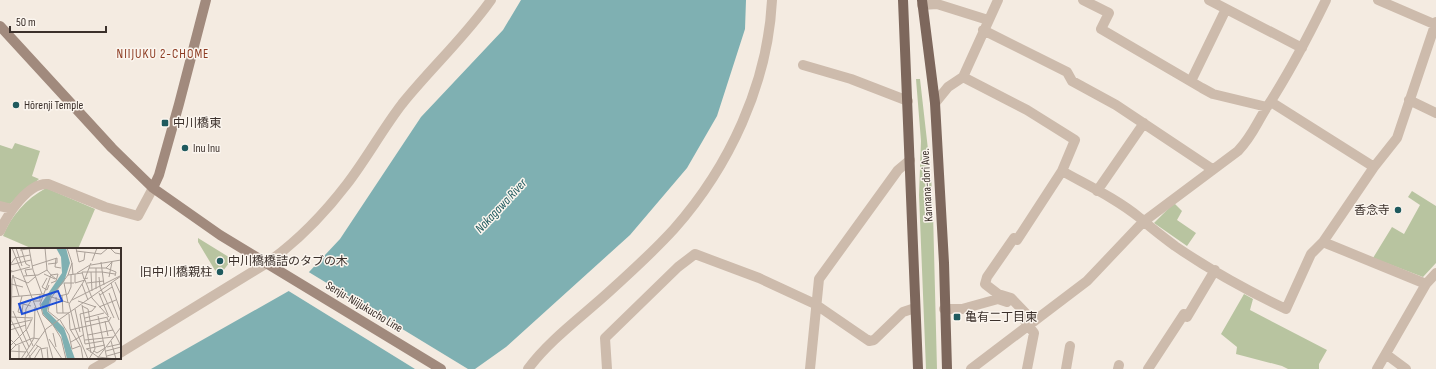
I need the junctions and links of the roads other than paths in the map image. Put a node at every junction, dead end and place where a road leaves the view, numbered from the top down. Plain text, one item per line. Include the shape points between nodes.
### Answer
1 (206, 0) edge
2 (491, 0) edge
3 (772, 0) edge
4 (903, 0) edge
5 (998, 0) edge
6 (1083, 0) edge
7 (1209, 0) edge
8 (1326, 0) edge
9 (1378, 0) edge
10 (922, 3) edge
11 (1226, 9) junction
12 (988, 20) junction
13 (1436, 24) edge
14 (0, 26) edge
15 (983, 30) junction
16 (1302, 48) junction
17 (803, 65) dead end
18 (963, 77) junction
19 (1191, 81) junction
20 (1409, 100) junction
21 (908, 101) junction
22 (935, 103) junction
23 (1269, 104) junction
24 (1436, 113) edge
25 (1144, 123) junction
26 (910, 160) junction
27 (1374, 167) junction
28 (1212, 170) junction
29 (1062, 171) junction
30 (153, 188) junction
31 (1097, 191) junction
32 (0, 206) edge
33 (12, 209) junction
34 (1143, 222) junction
35 (0, 231) edge
36 (1322, 242) junction
37 (272, 266) junction
38 (1215, 270) junction
39 (1436, 273) edge
40 (1426, 284) junction
41 (815, 304) junction
42 (915, 308) junction
43 (944, 309) junction
44 (1031, 323) junction
45 (1070, 346) dead end
46 (121, 352) edge
47 (1387, 355) junction
48 (110, 359) edge
49 (93, 369) edge
50 (441, 369) edge
51 (528, 369) edge
52 (607, 369) edge
53 (810, 369) edge
54 (918, 369) edge
55 (947, 369) edge
56 (970, 369) edge
57 (1027, 369) edge
58 (1066, 369) edge
59 (1148, 369) edge
60 (1377, 369) edge
61 (1406, 369) edge

1 - 30 main road via 192,60
2 - 37 street via 471,28 386,126 348,183
3 - 51 street via 771,22 757,80 741,125 717,172 674,229 602,299 541,352
4 - 21 main road, Kannana-dori Ave.
5 - 12 street
6 - 19 street via 1109,13 1101,29
7 - 11 street
8 - 16 street
9 - 13 street
10 - 12 street via 937,4
10 - 22 main road, Kannana-dori Ave.
11 - 16 street
11 - 19 street
12 - 15 street
13 - 20 street
14 - 30 main road, Senju-Niijukucho Line via 112,148
15 - 18 street
15 - 25 street via 1067,72 1072,81
16 - 23 street
17 - 21 street via 851,79
18 - 22 street via 948,87
18 - 29 street via 1027,110 1075,140
19 - 23 street via 1213,94
20 - 24 street
20 - 27 street via 1397,138
21 - 26 main road, Kannana-dori Ave.
22 - 43 main road, Kannana-dori Ave.
23 - 27 street
23 - 28 street via 1250,138 1238,151
25 - 28 street
25 - 31 street
26 - 41 street via 898,170 819,278
26 - 42 main road, Kannana-dori Ave.
27 - 36 street
28 - 34 street
29 - 31 street
29 - 44 street via 1018,240 1014,238 987,277 985,284 998,294 1011,298
30 - 33 street via 138,216 105,207 48,184 34,188
30 - 37 main road, Senju-Niijukucho Line via 195,218
31 - 34 street
32 - 33 street
33 - 35 street
34 - 38 street
34 - 44 street via 1087,281
36 - 38 street via 1311,254 1286,309 1250,292
36 - 40 street
37 - 46 street
37 - 50 main road, Senju-Niijukucho Line
38 - 59 street
39 - 40 street
40 - 47 street
41 - 42 street via 869,341 874,340 903,312
41 - 52 street via 759,278 695,254 678,267 605,338
41 - 53 street
42 - 54 main road, Kannana-dori Ave.
43 - 44 street via 962,309 998,300 1007,302
43 - 55 main road, Kannana-dori Ave.
44 - 56 street
44 - 57 street via 1034,333
45 - 58 street
47 - 60 street
47 - 61 street
48 - 49 street

